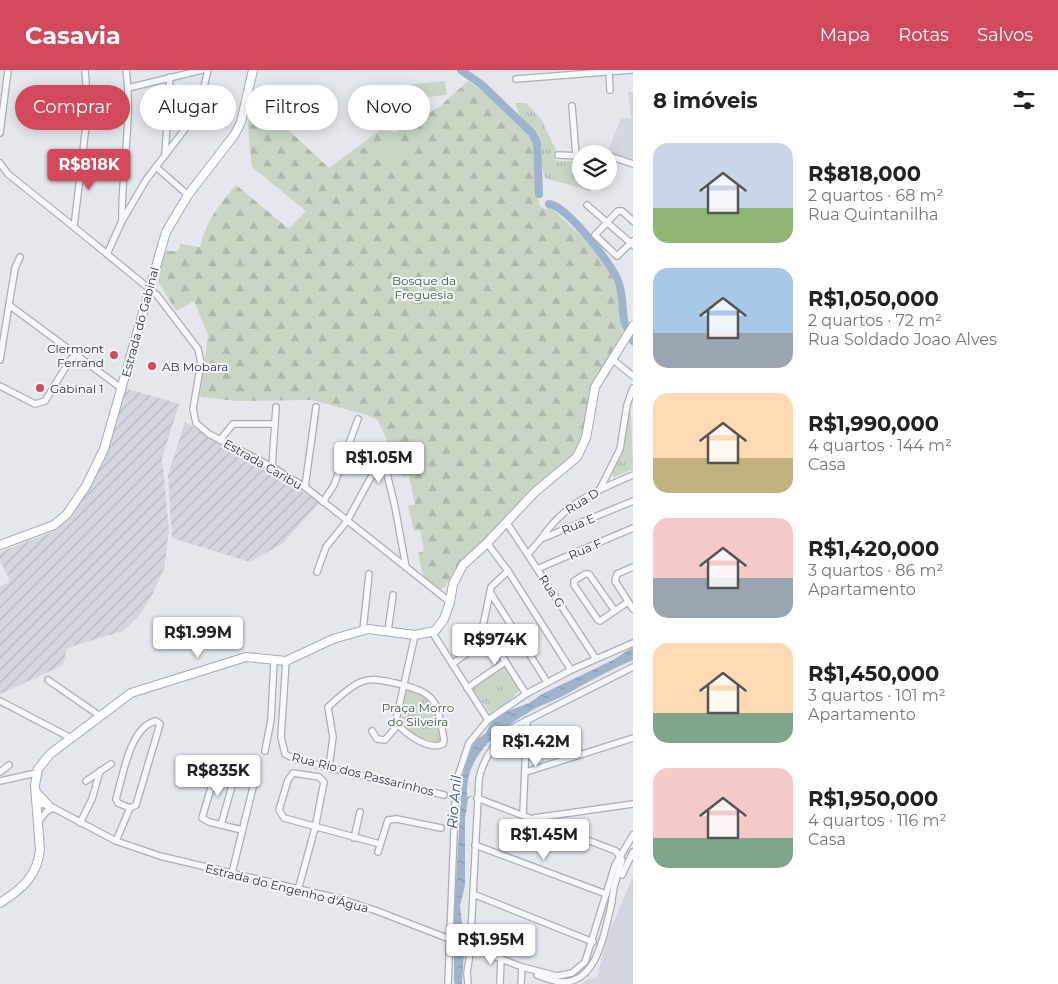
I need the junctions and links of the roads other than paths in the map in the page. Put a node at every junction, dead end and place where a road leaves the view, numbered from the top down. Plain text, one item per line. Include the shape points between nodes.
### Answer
1 (8, 70) edge
2 (84, 70) edge
3 (126, 70) edge
4 (202, 70) edge
5 (208, 70) edge
6 (253, 70) edge
7 (631, 70) edge
8 (609, 72) junction
9 (170, 77) junction
10 (516, 78) dead end
11 (128, 85) edge
12 (130, 87) edge
13 (610, 90) dead end
14 (572, 106) dead end
15 (128, 130) edge
16 (0, 133) edge
17 (577, 145) edge
18 (165, 155) junction
19 (558, 155) dead end
20 (572, 155) edge
21 (617, 159) edge
22 (0, 164) edge
23 (633, 164) edge
24 (156, 167) junction
25 (188, 195) junction
26 (587, 205) dead end
27 (122, 221) junction
28 (633, 221) edge
29 (606, 222) junction
30 (74, 227) junction
31 (632, 243) edge
32 (107, 254) junction
33 (20, 258) dead end
34 (148, 289) junction
35 (9, 305) junction
36 (630, 331) edge
37 (69, 350) junction
38 (76, 355) junction
39 (612, 359) junction
40 (0, 360) edge
41 (70, 360) junction
42 (633, 376) edge
43 (0, 386) edge
44 (121, 388) junction
45 (633, 388) edge
46 (627, 405) junction
47 (276, 407) dead end
48 (316, 407) dead end
49 (633, 412) edge
50 (358, 419) dead end
51 (275, 424) junction
52 (220, 440) junction
53 (388, 446) dead end
54 (383, 457) junction
55 (272, 467) junction
56 (633, 475) edge
57 (305, 487) junction
58 (600, 489) junction
59 (633, 501) edge
60 (324, 502) junction
61 (347, 522) junction
62 (507, 523) junction
63 (633, 528) edge
64 (541, 540) junction
65 (487, 543) junction
66 (0, 545) edge
67 (528, 554) junction
68 (406, 567) junction
69 (633, 567) edge
70 (537, 569) junction
71 (508, 571) junction
72 (317, 572) dead end
73 (369, 574) dead end
74 (490, 592) junction
75 (393, 595) dead end
76 (450, 602) junction
77 (628, 602) junction
78 (633, 609) edge
79 (615, 611) junction
80 (483, 626) junction
81 (363, 630) junction
82 (388, 630) junction
83 (432, 632) junction
84 (416, 635) junction
85 (633, 643) edge
86 (596, 659) junction
87 (274, 662) junction
88 (286, 662) junction
89 (505, 662) junction
90 (452, 664) junction
91 (633, 669) edge
92 (571, 670) junction
93 (48, 680) dead end
94 (547, 682) junction
95 (404, 686) junction
96 (467, 688) junction
97 (526, 694) junction
98 (0, 701) edge
99 (100, 716) junction
100 (488, 720) junction
101 (527, 720) junction
102 (398, 726) junction
103 (372, 731) dead end
104 (71, 738) junction
105 (633, 738) edge
106 (265, 751) dead end
107 (110, 764) dead end
108 (9, 765) dead end
109 (329, 767) junction
110 (100, 771) junction
111 (0, 772) edge
112 (526, 772) junction
113 (36, 773) junction
114 (234, 775) junction
115 (0, 780) edge
116 (86, 780) dead end
117 (36, 792) junction
118 (444, 795) dead end
119 (477, 798) junction
120 (37, 804) junction
121 (633, 804) edge
122 (51, 806) junction
123 (130, 808) junction
124 (360, 812) dead end
125 (523, 814) junction
126 (534, 818) junction
127 (38, 822) junction
128 (80, 823) junction
129 (221, 825) junction
130 (314, 828) junction
131 (441, 828) dead end
132 (242, 830) junction
133 (633, 835) edge
134 (354, 838) junction
135 (116, 841) junction
136 (380, 844) junction
137 (475, 845) junction
138 (378, 852) dead end
139 (633, 852) edge
140 (620, 854) junction
141 (232, 873) junction
142 (298, 890) junction
143 (473, 894) junction
144 (606, 894) junction
145 (0, 903) edge
146 (612, 906) junction
147 (451, 940) junction
148 (593, 942) junction
149 (468, 947) junction
150 (501, 959) junction
151 (522, 967) junction
152 (448, 984) edge
153 (468, 984) edge
154 (500, 984) edge
155 (521, 984) edge

1 - 16 street
2 - 30 street via 88,109
3 - 11 street
4 - 9 street
5 - 18 street via 198,112
6 - 25 main road, Estrada do Gabinal via 241,122 235,134
7 - 8 street
8 - 10 street
8 - 13 street
9 - 12 street
9 - 18 street
14 - 17 street
15 - 27 street
18 - 24 street
19 - 20 street
21 - 23 street
22 - 30 street
24 - 25 street
24 - 27 street
25 - 34 main road, Estrada do Gabinal via 166,232
26 - 29 street
27 - 32 street
28 - 29 street via 618,211
29 - 31 street
29 - 31 street via 595,238 615,256
30 - 32 street
32 - 34 street
33 - 35 street via 15,268
34 - 44 main road, Estrada do Gabinal
34 - 52 street, Estrada Caribu via 157,295 198,349 201,363 194,417 201,428
35 - 37 street
35 - 40 street
36 - 39 main road
37 - 38 street
37 - 41 street
38 - 41 street
38 - 44 street
39 - 42 street
39 - 62 main road via 596,387 586,438 577,456 534,493
41 - 43 street via 41,403 35,404
44 - 66 main road, Estrada do Gabinal via 104,449 75,504 54,525
45 - 46 street
46 - 49 street
46 - 58 street via 620,449
47 - 51 street
48 - 57 street
50 - 60 street via 334,485
51 - 52 street via 233,424
51 - 55 street
52 - 55 street, Estrada Caribu
53 - 54 street
54 - 61 street
54 - 68 street
55 - 57 street, Estrada Caribu
56 - 58 street, Rua D
57 - 60 street, Estrada Caribu
58 - 64 street, Rua D via 561,513
59 - 64 street, Rua E
60 - 61 street, Estrada Caribu
61 - 68 street, Estrada Caribu
61 - 72 street via 326,547
62 - 65 main road
62 - 67 street, Rua G
63 - 70 street, Rua F
64 - 67 street, Rua E
65 - 71 street
65 - 76 main road via 458,572
67 - 70 street, Rua G
68 - 76 street, Estrada Caribu
69 - 77 street via 615,579
70 - 86 street, Rua G
71 - 74 street via 493,584
71 - 92 street
73 - 81 street
74 - 80 street
74 - 94 street
75 - 82 street
76 - 83 main road via 440,626
77 - 78 street
77 - 79 street
79 - 79 street via 589,574 574,581 598,620
80 - 89 street
80 - 90 street via 472,648
81 - 82 main road
81 - 88 main road
82 - 84 main road
83 - 84 main road
83 - 90 street
84 - 95 street
85 - 86 street
86 - 92 street
87 - 88 main road
87 - 99 main road via 246,657 143,688
87 - 106 street via 270,727
88 - 109 street, Rua Rio dos Passarinhos via 282,749 289,757
89 - 96 street
89 - 97 street
90 - 96 street
91 - 101 street
92 - 94 street
93 - 99 street
94 - 97 street
95 - 102 street via 396,720
95 - 102 street via 423,691 435,704 442,726 443,744 436,746 415,739
95 - 109 street via 377,679 363,681 328,707 334,737
96 - 100 street
97 - 100 street
98 - 104 street
99 - 104 main road
100 - 147 street via 469,743 456,782
101 - 112 street
101 - 119 street via 504,735 489,752 481,769
102 - 103 street via 385,740 377,739
104 - 113 main road via 50,754
105 - 112 street
107 - 110 street
108 - 111 street
109 - 118 street, Rua Rio dos Passarinhos
110 - 116 street
110 - 128 street via 92,799
112 - 125 street
113 - 115 street
113 - 117 main road
114 - 129 street
114 - 129 street via 216,771 202,814 204,820
114 - 132 street via 251,779 254,783
117 - 120 main road
117 - 122 main road
119 - 125 street
119 - 137 street
120 - 122 street, Estrada do Engenho d'Água
120 - 127 main road
121 - 126 street
122 - 127 street
122 - 128 street, Estrada do Engenho d'Água
123 - 123 street via 136,805 158,738 160,724 156,721 135,737 118,790 116,801
123 - 135 street
124 - 134 street
125 - 126 street
126 - 140 street
127 - 145 main road via 40,850 36,867 25,885
128 - 135 street, Estrada do Engenho d'Água
129 - 132 street
130 - 130 street via 324,786 322,779 293,773 279,810 284,818
130 - 134 street
130 - 142 street
131 - 136 street via 392,818 385,823
132 - 141 street
133 - 140 street, Estrada do Engenho d'Água
134 - 136 street
135 - 141 street, Estrada do Engenho d'Água via 160,856
136 - 138 street
137 - 143 street
137 - 144 street
139 - 146 street, Estrada do Engenho d'Água
140 - 144 street, Estrada do Engenho d'Água
140 - 146 street via 622,864
141 - 142 street, Estrada do Engenho d'Água
142 - 147 street, Estrada do Engenho d'Água via 377,911
143 - 148 street
143 - 149 street
144 - 148 street, Estrada do Engenho d'Água
146 - 151 street, Estrada do Engenho d'Água via 599,949 589,969 580,977 560,982
147 - 149 street, Estrada do Engenho d'Água
147 - 152 street
148 - 151 street, Estrada do Engenho d'Água via 585,962 572,972 557,976
149 - 150 street, Estrada do Engenho d'Água
149 - 153 street
150 - 151 street, Estrada do Engenho d'Água
150 - 154 street
151 - 155 street

